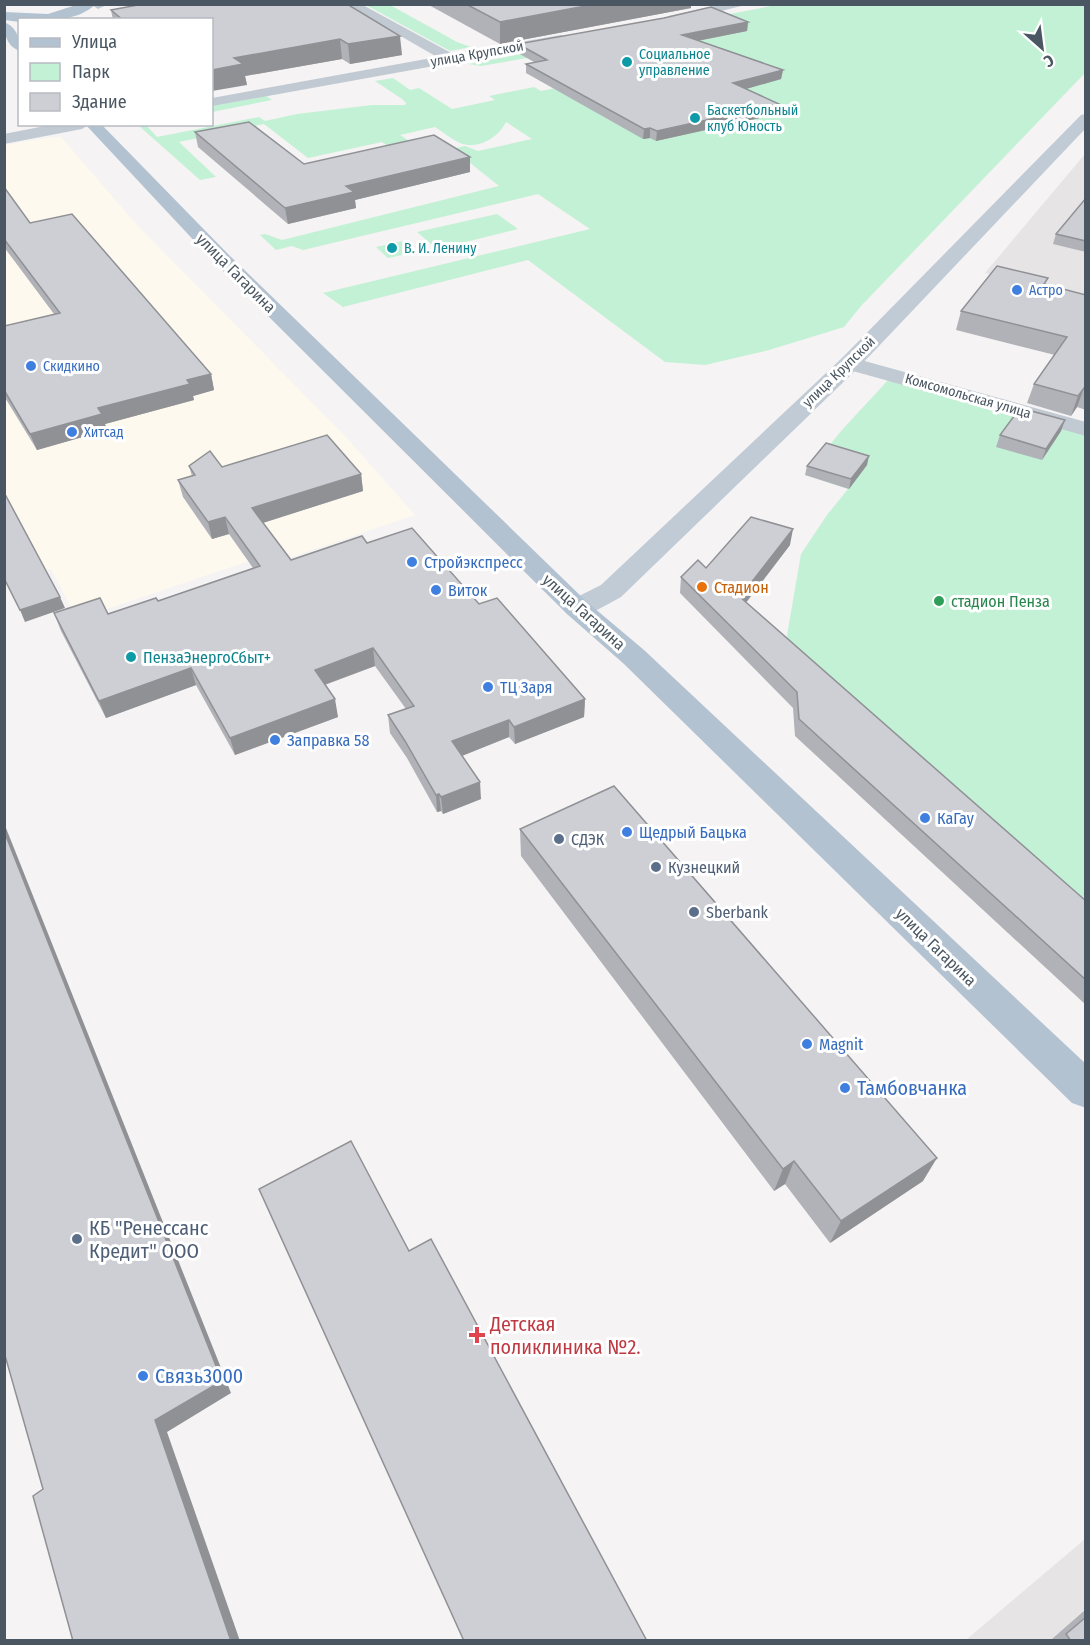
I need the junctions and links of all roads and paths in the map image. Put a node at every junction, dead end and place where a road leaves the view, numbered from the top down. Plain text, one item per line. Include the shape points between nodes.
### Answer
1 (90, 4) edge
2 (351, 4) edge
3 (742, 4) edge
4 (100, 5) edge
5 (4, 16) edge
6 (80, 18) edge
7 (663, 21) edge
8 (5, 26) edge
9 (577, 36) edge
10 (18, 44) edge
11 (4, 51) edge
12 (18, 59) edge
13 (451, 59) junction
14 (213, 102) edge
15 (1086, 118) edge
16 (72, 126) edge
17 (94, 126) edge
18 (4, 139) edge
19 (850, 363) junction
20 (1086, 429) edge
21 (577, 608) junction
22 (1086, 1090) edge

1 - 5 main road via 58,16
2 - 13 street
3 - 7 street
4 - 6 main road
8 - 10 main road
9 - 13 street, улица Крупской
11 - 12 main road
13 - 14 street, улица Крупской
15 - 19 main road, улица Крупской
16 - 18 street
17 - 21 main road, улица Гагарина via 221,258
19 - 20 street, Комсомольская улица
19 - 21 main road, улица Крупской via 611,591
21 - 22 main road, улица Гагарина via 634,657

